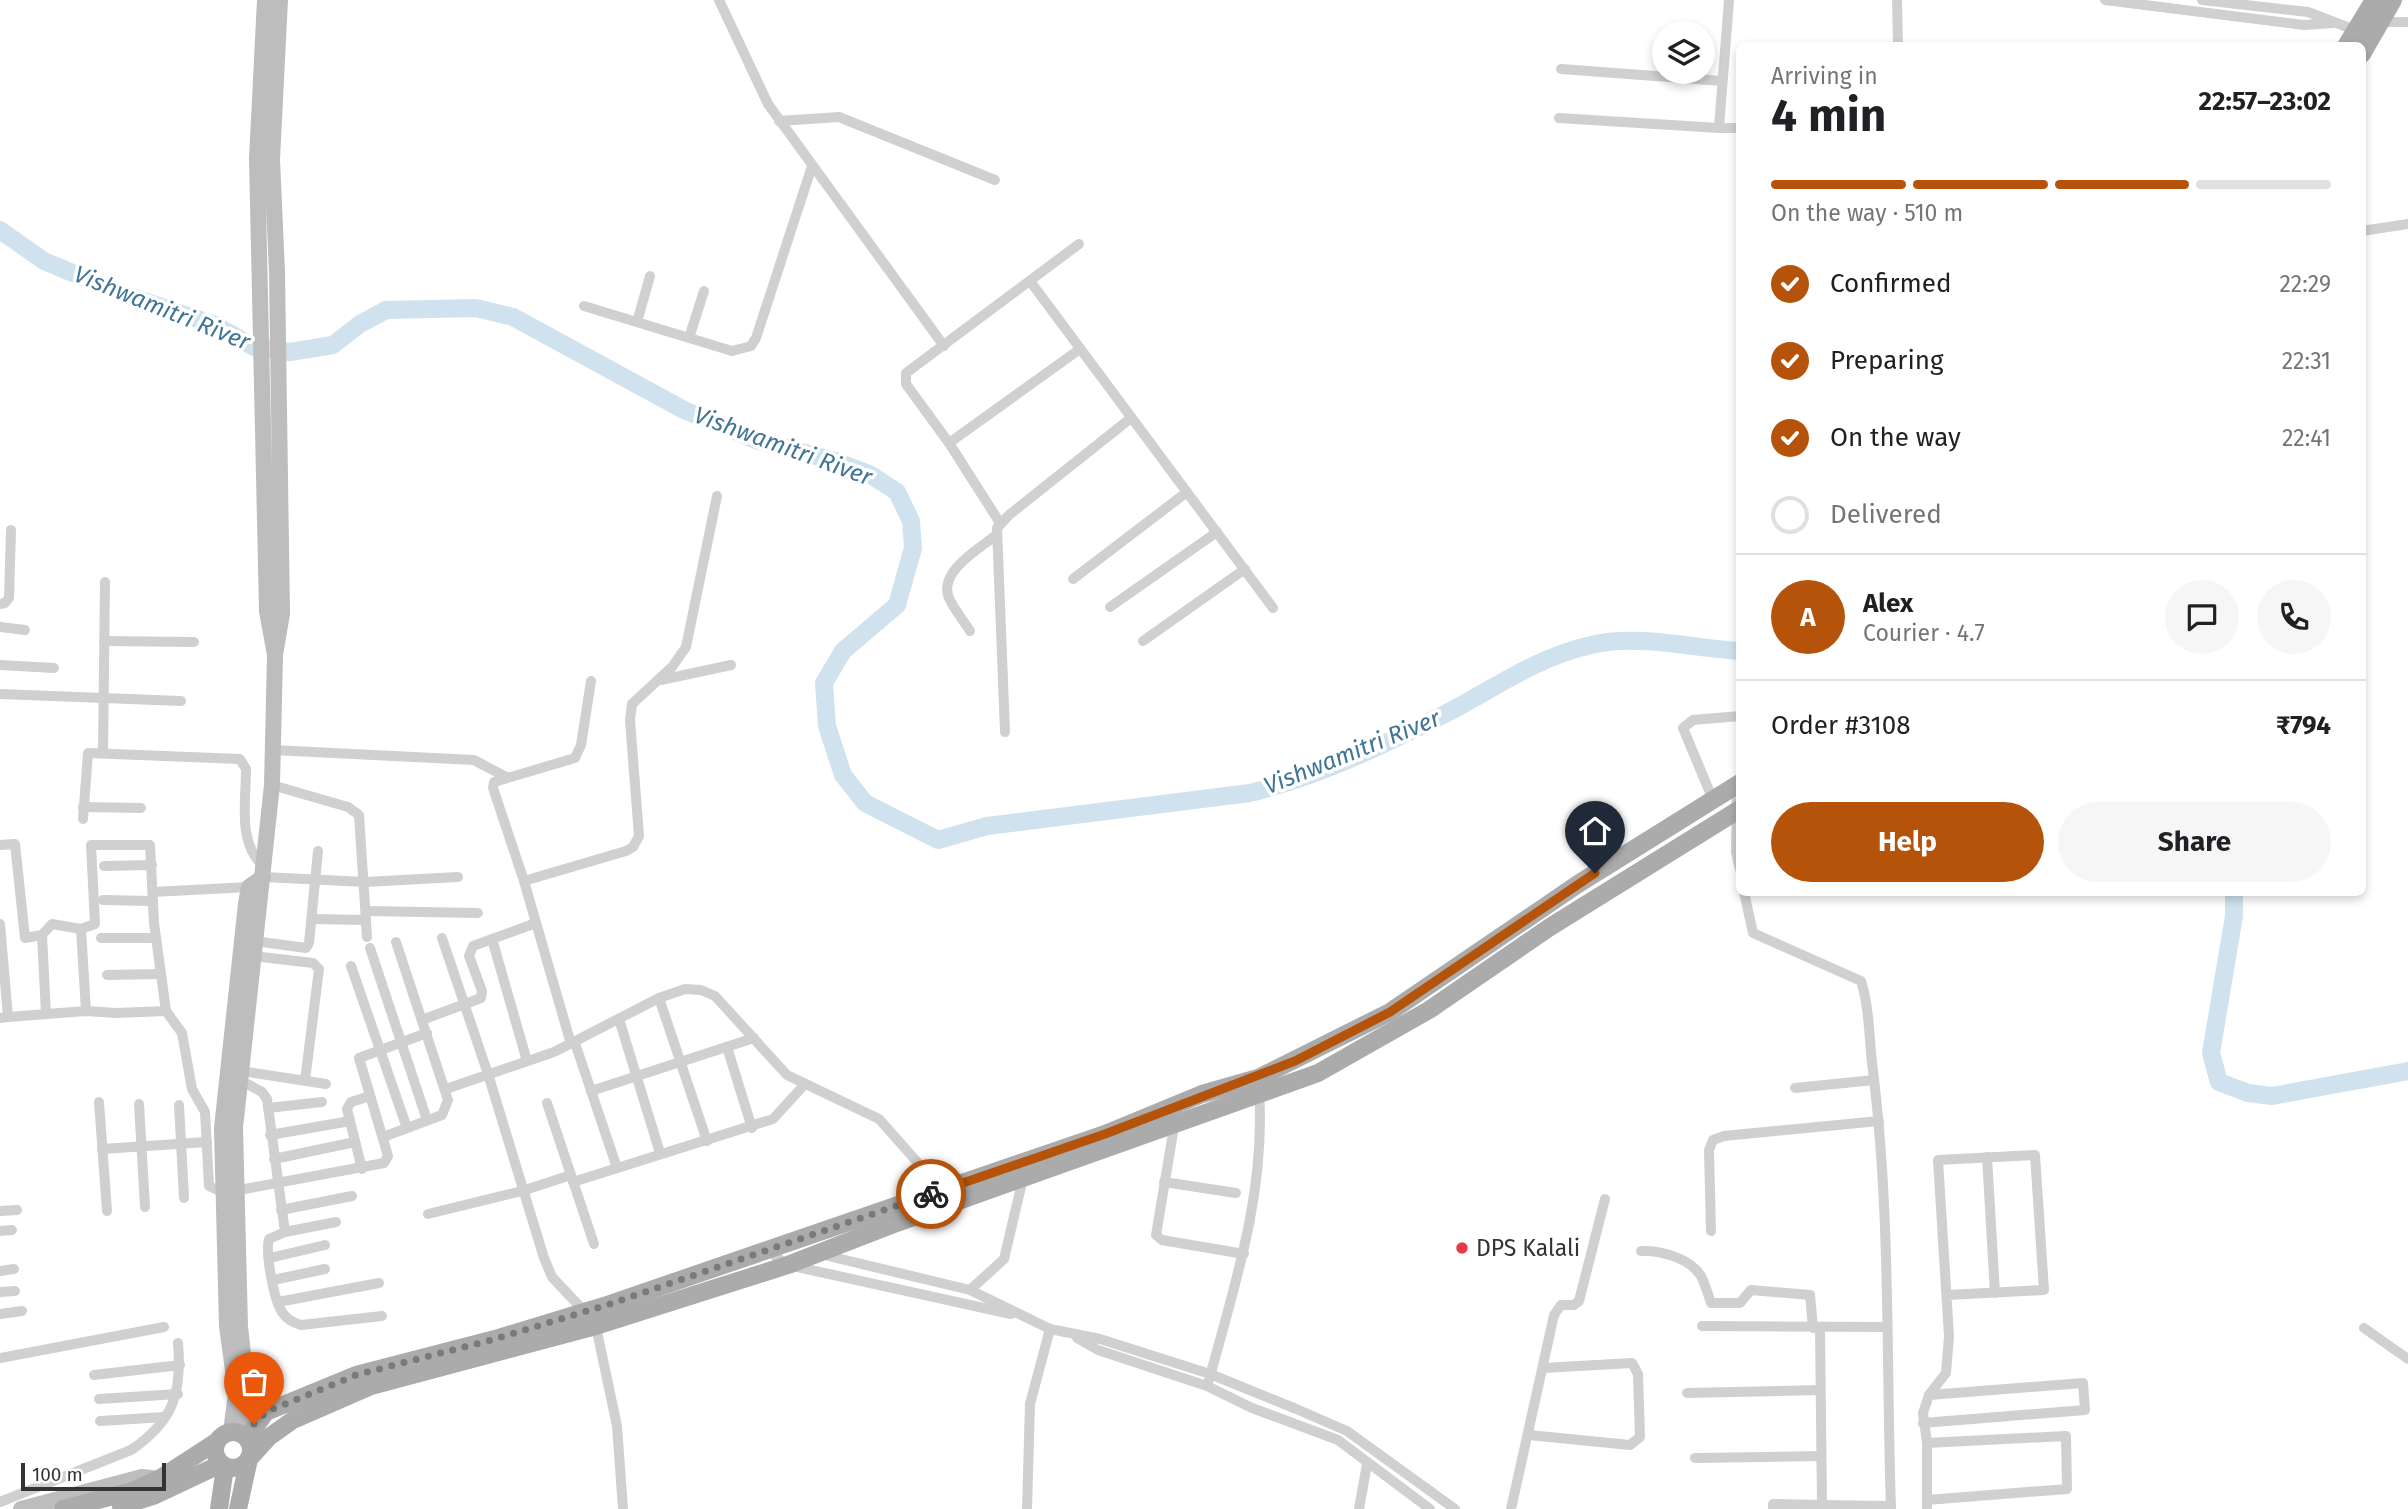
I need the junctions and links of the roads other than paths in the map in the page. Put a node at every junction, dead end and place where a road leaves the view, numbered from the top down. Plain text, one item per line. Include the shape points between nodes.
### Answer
1 (265, 0) edge
2 (280, 0) edge
3 (719, 0) edge
4 (1729, 0) edge
5 (1897, 0) edge
6 (2105, 0) edge
7 (2202, 0) edge
8 (2374, 0) edge
9 (2393, 0) edge
10 (2408, 22) edge
11 (2333, 23) junction
12 (2370, 30) junction
13 (1898, 42) edge
14 (2352, 42) edge
15 (2366, 42) edge
16 (1561, 69) dead end
17 (1722, 81) junction
18 (1559, 118) dead end
19 (779, 121) junction
20 (1719, 128) junction
21 (1736, 128) edge
22 (812, 166) junction
23 (995, 180) dead end
24 (2408, 224) edge
25 (2366, 230) edge
26 (1079, 244) dead end
27 (650, 276) dead end
28 (1030, 281) junction
29 (704, 291) dead end
30 (584, 306) dead end
31 (637, 322) junction
32 (689, 338) junction
33 (944, 346) junction
34 (1080, 349) junction
35 (269, 411) junction
36 (1131, 418) junction
37 (949, 443) junction
38 (1187, 492) junction
39 (717, 496) dead end
40 (1000, 523) junction
41 (11, 530) dead end
42 (1217, 532) junction
43 (995, 536) junction
44 (1244, 569) junction
45 (1073, 579) dead end
46 (105, 582) dead end
47 (0, 604) edge
48 (1110, 607) dead end
49 (1273, 608) dead end
50 (0, 627) edge
51 (25, 630) dead end
52 (970, 631) dead end
53 (104, 641) junction
54 (194, 642) dead end
55 (1143, 642) dead end
56 (0, 665) edge
57 (731, 665) dead end
58 (54, 668) dead end
59 (591, 681) dead end
60 (658, 681) junction
61 (0, 694) edge
62 (104, 699) junction
63 (181, 701) dead end
64 (1736, 716) edge
65 (1005, 732) dead end
66 (273, 750) junction
67 (103, 753) junction
68 (506, 777) junction
69 (272, 785) junction
70 (1736, 785) edge
71 (1713, 800) junction
72 (141, 808) dead end
73 (1736, 811) edge
74 (0, 845) edge
75 (318, 851) dead end
76 (152, 865) junction
77 (104, 866) dead end
78 (259, 877) junction
79 (458, 877) dead end
80 (316, 879) junction
81 (524, 881) junction
82 (365, 882) junction
83 (153, 896) junction
84 (1745, 896) edge
85 (103, 900) dead end
86 (478, 913) dead end
87 (366, 915) junction
88 (312, 919) junction
89 (536, 923) junction
90 (0, 927) edge
91 (81, 929) junction
92 (42, 936) junction
93 (155, 937) junction
94 (101, 938) dead end
95 (442, 938) dead end
96 (492, 939) junction
97 (396, 942) dead end
98 (253, 949) junction
99 (351, 965) dead end
100 (160, 974) junction
101 (107, 975) dead end
102 (659, 998) junction
103 (463, 1004) junction
104 (86, 1010) junction
105 (166, 1011) junction
106 (46, 1014) junction
107 (4, 1018) edge
108 (620, 1019) junction
109 (422, 1020) junction
110 (427, 1033) junction
111 (754, 1038) junction
112 (401, 1041) junction
113 (573, 1043) junction
114 (727, 1047) junction
115 (380, 1049) junction
116 (527, 1061) junction
117 (681, 1062) junction
118 (488, 1074) junction
119 (240, 1076) junction
120 (636, 1076) junction
121 (1874, 1080) junction
122 (305, 1081) junction
123 (326, 1084) dead end
124 (804, 1084) junction
125 (1259, 1086) junction
126 (1795, 1088) dead end
127 (446, 1089) junction
128 (591, 1091) junction
129 (370, 1096) junction
130 (99, 1102) dead end
131 (322, 1102) dead end
132 (547, 1103) dead end
133 (139, 1104) dead end
134 (179, 1105) dead end
135 (268, 1108) junction
136 (427, 1120) junction
137 (350, 1121) junction
138 (1879, 1121) junction
139 (1174, 1127) junction
140 (407, 1128) junction
141 (752, 1128) junction
142 (270, 1135) junction
143 (383, 1137) junction
144 (707, 1141) junction
145 (207, 1142) junction
146 (355, 1142) junction
147 (181, 1144) junction
148 (142, 1146) junction
149 (102, 1149) junction
150 (660, 1153) junction
151 (1987, 1157) junction
152 (274, 1159) junction
153 (617, 1168) junction
154 (362, 1169) junction
155 (1025, 1169) junction
156 (572, 1179) junction
157 (1164, 1182) junction
158 (278, 1184) junction
159 (942, 1190) junction
160 (228, 1191) junction
161 (522, 1191) junction
162 (1236, 1193) dead end
163 (352, 1196) dead end
164 (184, 1198) dead end
165 (1605, 1199) dead end
166 (145, 1207) dead end
167 (17, 1210) dead end
168 (281, 1210) junction
169 (0, 1211) edge
170 (107, 1211) dead end
171 (428, 1214) dead end
172 (337, 1222) dead end
173 (12, 1230) dead end
174 (0, 1231) edge
175 (1711, 1231) dead end
176 (285, 1232) junction
177 (594, 1244) dead end
178 (326, 1245) dead end
179 (768, 1251) junction
180 (1641, 1251) dead end
181 (817, 1253) junction
182 (1244, 1255) junction
183 (270, 1258) junction
184 (788, 1265) junction
185 (14, 1269) dead end
186 (325, 1269) dead end
187 (0, 1271) edge
188 (273, 1280) junction
189 (379, 1283) dead end
190 (970, 1290) junction
191 (0, 1292) edge
192 (15, 1292) dead end
193 (1995, 1293) junction
194 (1947, 1295) junction
195 (278, 1303) junction
196 (22, 1311) dead end
197 (0, 1314) edge
198 (590, 1315) junction
199 (382, 1316) dead end
200 (1028, 1318) junction
201 (1703, 1326) dead end
202 (164, 1327) dead end
203 (1887, 1327) junction
204 (1817, 1328) junction
205 (2364, 1328) dead end
206 (1050, 1329) junction
207 (178, 1343) dead end
208 (0, 1358) edge
209 (2408, 1359) edge
210 (180, 1365) junction
211 (1543, 1368) junction
212 (94, 1375) dead end
213 (1209, 1380) junction
214 (1820, 1390) junction
215 (1687, 1393) dead end
216 (178, 1394) junction
217 (1928, 1395) junction
218 (99, 1399) dead end
219 (165, 1417) junction
220 (100, 1421) dead end
221 (1923, 1423) junction
222 (1529, 1435) junction
223 (234, 1436) junction
224 (1927, 1443) junction
225 (1820, 1455) junction
226 (1695, 1458) dead end
227 (248, 1460) junction
228 (1367, 1465) junction
229 (223, 1466) junction
230 (159, 1479) junction
231 (141, 1500) edge
232 (0, 1501) edge
233 (1927, 1504) edge
234 (1822, 1506) junction
235 (1891, 1508) edge
236 (1, 1509) edge
237 (21, 1509) edge
238 (63, 1509) edge
239 (109, 1509) edge
240 (219, 1509) edge
241 (238, 1509) edge
242 (623, 1509) edge
243 (1027, 1509) edge
244 (1359, 1509) edge
245 (1430, 1509) edge
246 (1455, 1509) edge
247 (1511, 1509) edge
248 (1773, 1509) edge

1 - 35 street via 257,159
2 - 35 street via 272,159 277,272
3 - 19 street
4 - 17 street
5 - 13 street
6 - 11 street via 2304,25
7 - 11 street via 2308,12
8 - 12 main road
9 - 12 main road
10 - 12 street
11 - 12 street
12 - 14 main road
12 - 15 main road
16 - 17 street
17 - 20 street
18 - 20 street
19 - 22 street
19 - 23 street via 839,117
20 - 21 street
22 - 32 street via 751,346 732,351
22 - 33 street
24 - 25 street
26 - 28 street
27 - 31 street
28 - 33 street
28 - 34 street
29 - 32 street
30 - 31 street
31 - 32 street
33 - 37 street via 905,373 906,384
34 - 36 street
34 - 37 street
35 - 66 street via 267,611 275,655
36 - 38 street
36 - 40 street
37 - 40 street
38 - 42 street
38 - 45 street
39 - 60 street via 686,647
40 - 43 street
41 - 47 street via 9,598
42 - 44 street
42 - 48 street
43 - 52 street via 953,571 948,584 947,596
43 - 65 street
44 - 49 street
44 - 55 street
46 - 53 street
50 - 51 street
53 - 54 street
53 - 62 street
56 - 58 street
57 - 60 street
59 - 68 street via 575,758
60 - 81 street via 637,698 631,712 639,835 633,847
61 - 62 street
62 - 63 street
62 - 67 street
64 - 71 street via 1688,721 1683,728
66 - 68 street via 474,760
66 - 69 street
67 - 72 street via 85,757 83,813
67 - 78 street via 240,759 246,769 246,838
68 - 81 street via 494,782 493,788
69 - 78 street
69 - 82 street via 348,807 359,815
70 - 71 main road
71 - 125 main road via 1577,884 1390,1012
73 - 125 main road via 1549,927 1429,1010 1318,1073
74 - 92 street via 15,844 25,938
75 - 80 street
76 - 77 street
76 - 83 street
76 - 91 street via 150,845 91,845 95,924
78 - 80 street
78 - 83 street
78 - 98 street
78 - 160 street via 222,1128
79 - 82 street
80 - 82 street
80 - 88 street
81 - 89 street
82 - 87 street
83 - 85 street
83 - 93 street
84 - 121 street via 1753,933 1861,981
86 - 87 street
87 - 88 street
87 - 112 street via 368,943
88 - 98 street via 306,948
89 - 96 street
89 - 113 street
90 - 107 street
91 - 92 street via 52,923
91 - 104 street
92 - 106 street
93 - 94 street
93 - 100 street
95 - 103 street
96 - 103 street via 469,951 483,995
96 - 116 street
97 - 109 street
98 - 119 street
98 - 122 street via 313,963 318,969
99 - 115 street
100 - 101 street
100 - 105 street
102 - 108 street
102 - 111 street via 685,989 701,990 715,996
102 - 117 street
103 - 109 street
103 - 118 street
104 - 105 street
104 - 106 street
105 - 145 street via 186,1045 192,1089 205,1112
106 - 107 street
108 - 113 street
108 - 120 street
109 - 110 street
110 - 112 street
110 - 127 street
111 - 114 street
111 - 124 street via 787,1075
112 - 115 street
112 - 136 street
113 - 116 street
113 - 128 street
114 - 117 street
114 - 141 street
115 - 129 street via 359,1058
115 - 140 street
116 - 118 street
117 - 120 street
117 - 144 street
118 - 127 street
118 - 161 street
119 - 122 street
119 - 135 street via 262,1092
119 - 160 street
120 - 128 street
120 - 150 street
121 - 126 street
121 - 138 street
122 - 123 street
124 - 141 street via 772,1119
124 - 159 street via 879,1119
125 - 139 main road
125 - 155 main road via 1202,1094
125 - 182 street via 1258,1177
127 - 136 street via 447,1108
128 - 153 street
129 - 137 street via 348,1104
129 - 143 street
130 - 149 street
131 - 135 street
132 - 156 street
133 - 148 street
134 - 147 street
135 - 142 street
136 - 140 street
137 - 142 street
137 - 146 street
138 - 175 street via 1713,1140 1709,1150
138 - 203 street
139 - 155 main road
139 - 157 street
140 - 143 street
141 - 144 street
142 - 152 street
143 - 154 street via 388,1156 384,1164
144 - 150 street
145 - 147 street
145 - 160 street via 209,1186
146 - 152 street
146 - 154 street
147 - 148 street
147 - 164 street
148 - 149 street
148 - 166 street
149 - 170 street
150 - 153 street
151 - 193 street
151 - 193 street via 2035,1155 2044,1290
151 - 194 street via 1938,1160
152 - 158 street
153 - 156 street
154 - 158 street
155 - 159 main road
155 - 181 main road
155 - 190 street via 1004,1259
156 - 161 street
156 - 177 street
157 - 162 street
157 - 182 street via 1155,1229 1158,1238
158 - 160 street
158 - 168 street
159 - 179 main road
160 - 223 street
161 - 171 street
161 - 198 street via 552,1277
163 - 168 street
165 - 211 street via 1579,1301 1558,1307
167 - 169 street
168 - 176 street
172 - 176 street
173 - 174 street
176 - 183 street via 269,1239
178 - 183 street
179 - 184 street
179 - 198 main road
180 - 204 street via 1657,1251 1684,1262 1700,1274 1711,1303 1741,1303 1752,1290 1810,1295
181 - 184 main road
181 - 190 street
182 - 213 street
183 - 188 street
184 - 198 main road
184 - 200 street
185 - 187 street
186 - 188 street
188 - 195 street
189 - 195 street
190 - 200 street
191 - 192 street
193 - 194 street
194 - 217 street via 1946,1373
195 - 199 street via 289,1320 301,1325
196 - 197 street
198 - 223 main road via 344,1379 266,1412
198 - 227 main road via 371,1387 287,1423
198 - 242 street via 617,1426
200 - 206 street
201 - 204 street
202 - 208 street
203 - 204 street
203 - 235 street
204 - 214 street
205 - 209 street
206 - 213 street via 1098,1350
206 - 243 street via 1030,1404
207 - 210 street
210 - 212 street
210 - 216 street
211 - 222 street
211 - 222 street via 1632,1363 1638,1374 1640,1437 1630,1445
213 - 228 street via 1252,1408 1338,1440
213 - 246 street via 1347,1431
214 - 215 street
214 - 225 street
216 - 218 street
216 - 219 street
217 - 221 street
217 - 221 street via 2083,1383 2085,1410
219 - 220 street
219 - 232 street via 147,1440 131,1450
221 - 224 street
222 - 247 street
223 - 227 main road via 251,1448
223 - 229 main road via 214,1450
223 - 230 main road
224 - 233 street
224 - 233 street via 2066,1436 2067,1489
225 - 226 street
225 - 234 street
227 - 229 main road via 236,1468
227 - 241 main road
228 - 244 street
228 - 245 street
229 - 231 main road
229 - 240 main road
230 - 231 main road
230 - 237 street via 142,1477
231 - 238 main road
231 - 239 main road
232 - 236 street
234 - 235 street
234 - 248 street via 1773,1504

